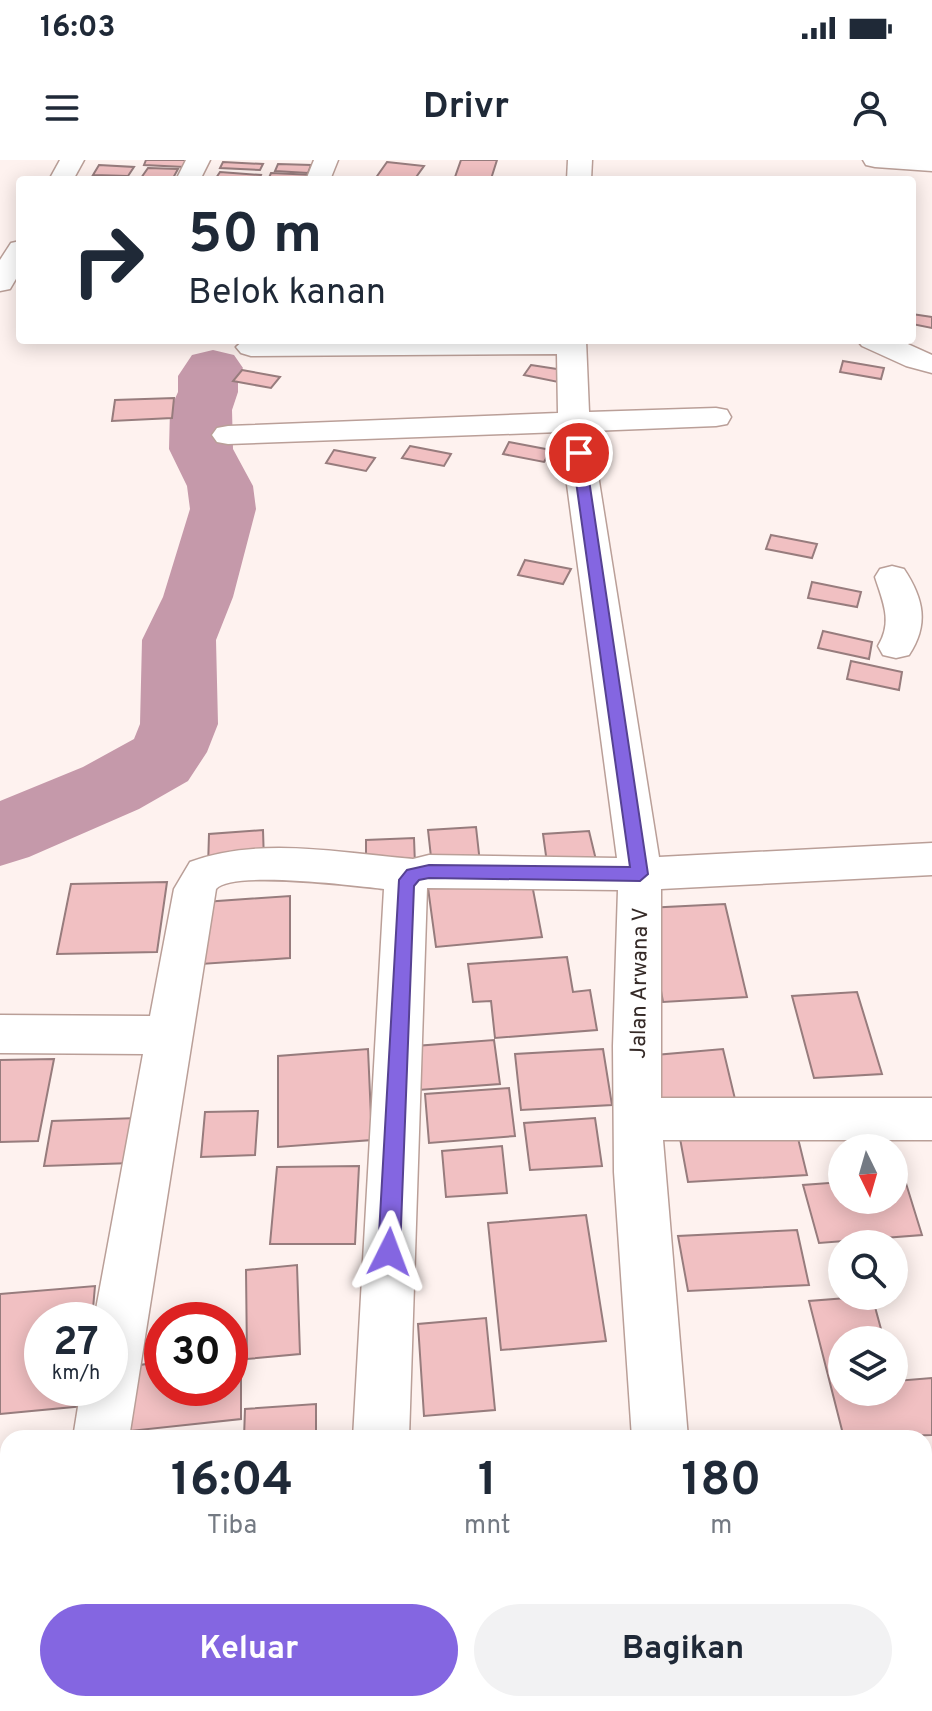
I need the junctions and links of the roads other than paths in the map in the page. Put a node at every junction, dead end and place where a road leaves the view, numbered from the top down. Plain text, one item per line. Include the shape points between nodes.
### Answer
1 (875, 160) edge
2 (932, 164) edge
3 (16, 256) edge
4 (0, 283) edge
5 (491, 344) edge
6 (571, 344) edge
7 (888, 344) edge
8 (251, 347) dead end
9 (932, 364) edge
10 (716, 417) dead end
11 (574, 423) junction
12 (228, 435) dead end
13 (892, 577) dead end
14 (912, 632) edge
15 (932, 859) edge
16 (640, 874) junction
17 (413, 875) junction
18 (0, 1034) edge
19 (170, 1035) junction
20 (638, 1119) junction
21 (932, 1119) edge
22 (124, 1302) edge
23 (106, 1406) edge
24 (102, 1430) edge
25 (381, 1430) edge
26 (659, 1430) edge

1 - 2 street
3 - 4 street
5 - 8 street
6 - 11 street, Jalan Arwana V
7 - 9 street via 912,360
10 - 11 street
11 - 12 street
11 - 16 street, Jalan Arwana V
13 - 14 street
15 - 16 street
16 - 17 street
16 - 20 street, Jalan Arwana V
17 - 19 street via 271,865 228,866 205,873 195,889
17 - 25 street via 406,885
18 - 19 street
19 - 22 street
20 - 21 street
20 - 26 street, Jalan Arwana V
23 - 24 street

